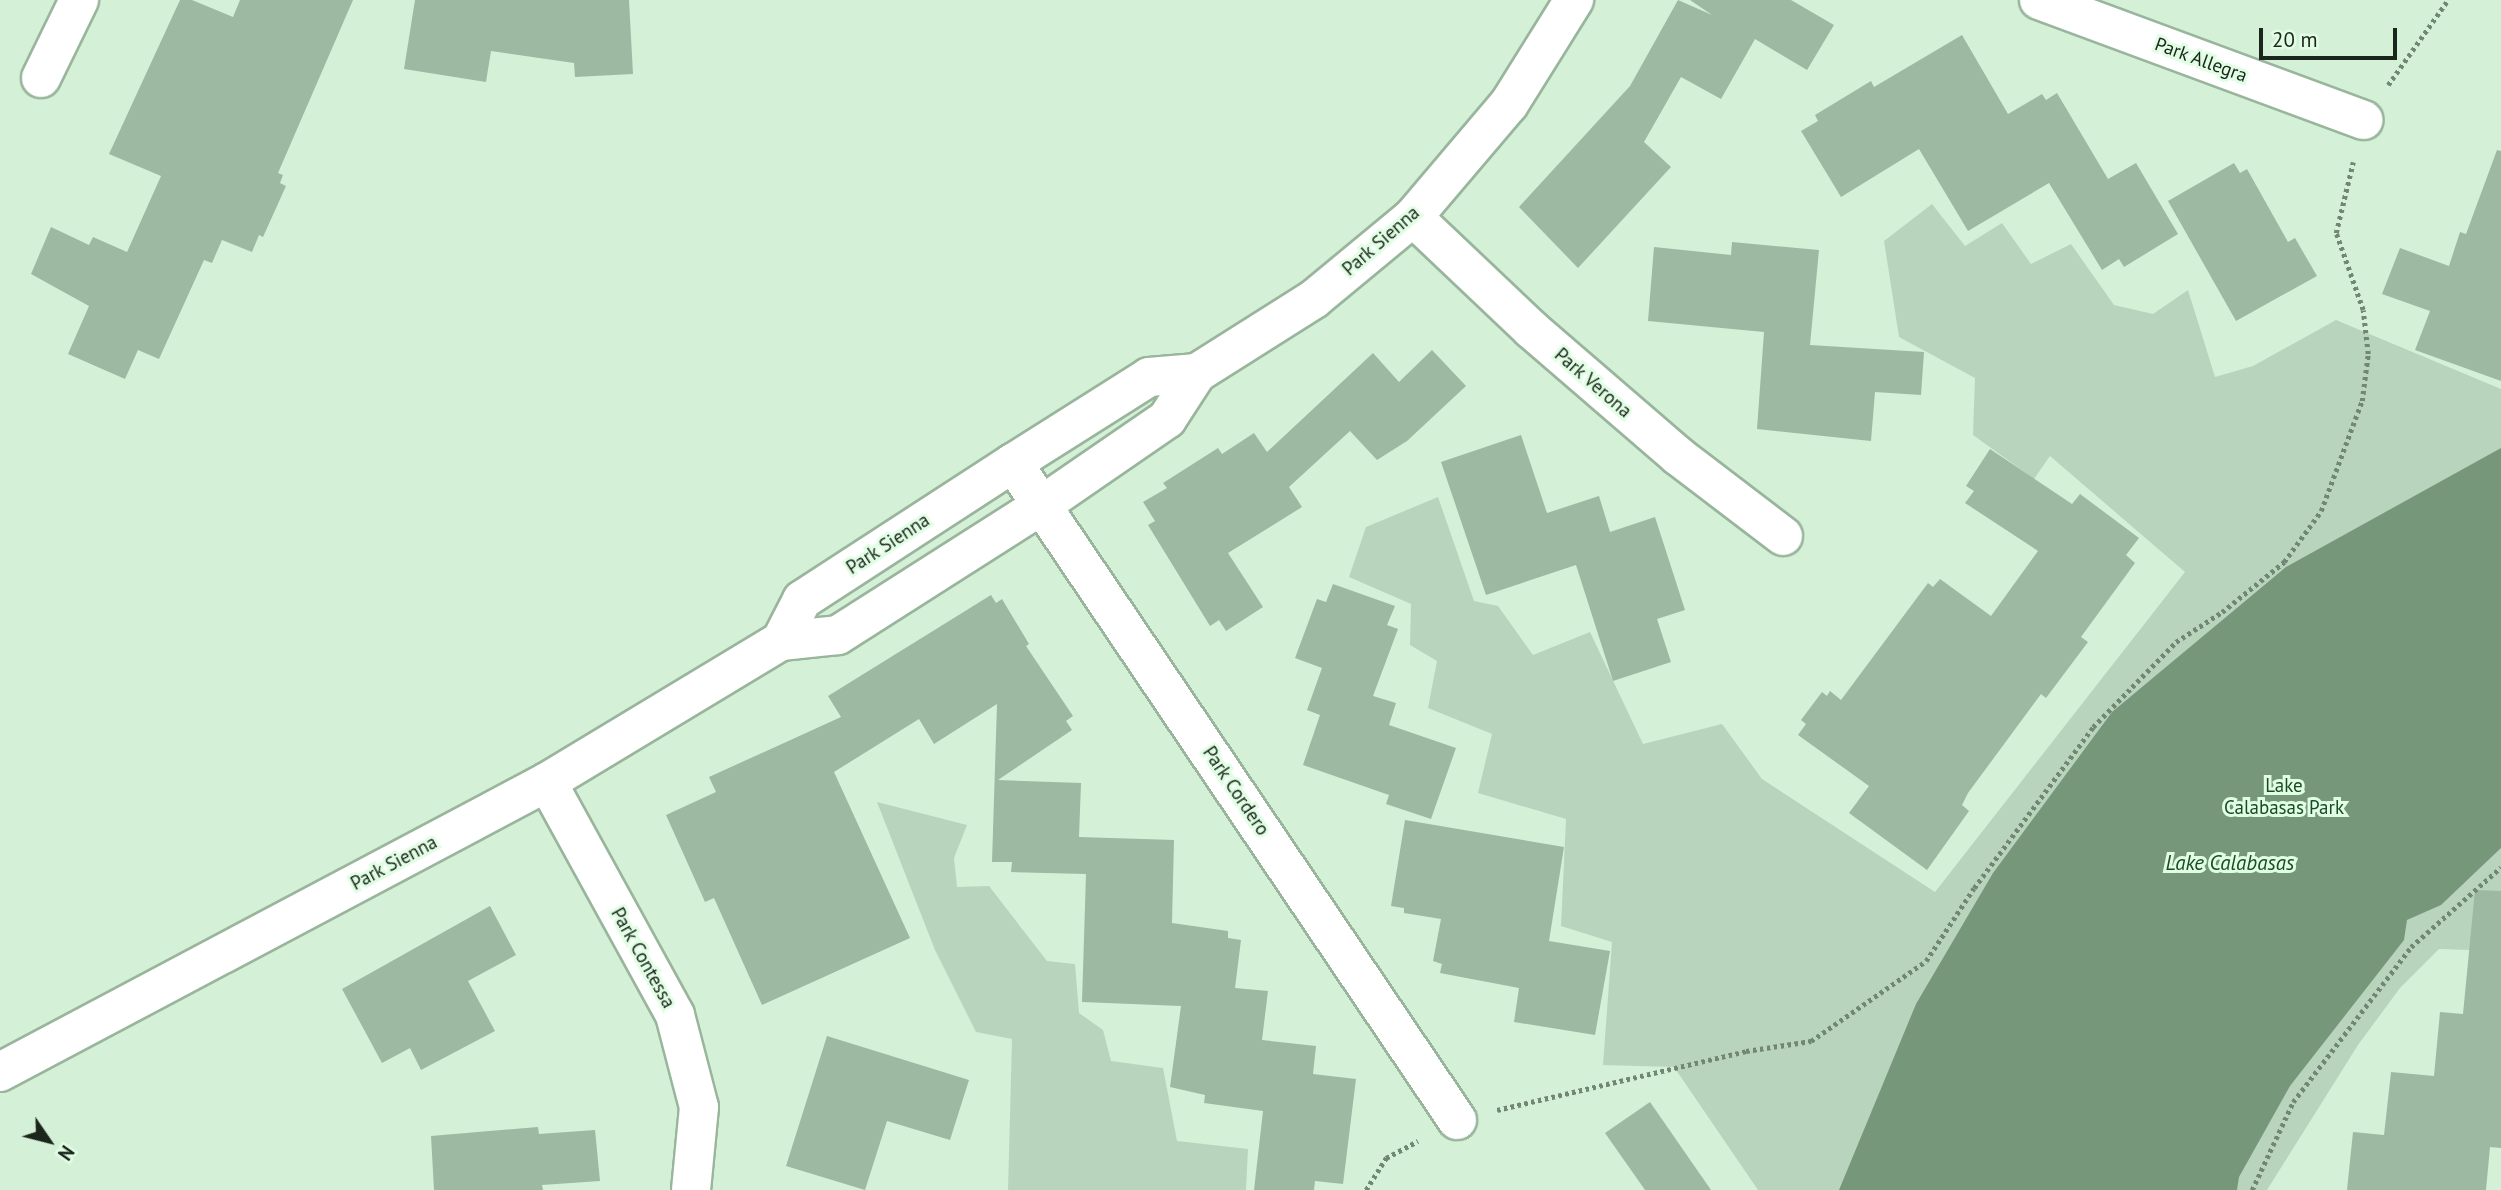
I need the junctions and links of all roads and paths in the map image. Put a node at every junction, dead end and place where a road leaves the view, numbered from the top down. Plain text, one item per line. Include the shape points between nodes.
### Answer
1 (79, 0) edge
2 (1574, 0) edge
3 (2039, 0) edge
4 (2448, 0) edge
5 (41, 78) dead end
6 (2363, 120) junction
7 (1413, 217) junction
8 (1197, 373) junction
9 (1013, 463) junction
10 (1042, 505) junction
11 (1783, 537) dead end
12 (780, 640) junction
13 (547, 782) junction
14 (2501, 867) edge
15 (0, 1072) edge
16 (1457, 1120) junction
17 (691, 1190) edge
18 (1366, 1190) edge
19 (2252, 1190) edge

1 - 5 street
2 - 7 street, Park Sienna via 1509,104
3 - 6 street, Park Allegra
4 - 6 path
6 - 16 path via 2336,233 2363,310 2368,354 2362,401 2320,511 2284,562 2176,642 2093,727 1973,888 1926,961 1811,1041 1746,1051
7 - 8 street, Park Sienna via 1314,299
7 - 11 street, Park Verona via 1594,384
8 - 9 street, Park Sienna via 1149,377
8 - 10 street, Park Sienna via 1167,419
9 - 10 street, Park Cordero
9 - 12 street, Park Sienna via 802,600
10 - 12 street, Park Sienna via 838,635
10 - 16 street, Park Cordero
12 - 13 street, Park Sienna
13 - 15 street, Park Sienna
13 - 17 street, Park Contessa via 675,1015 699,1107
14 - 19 path via 2411,947 2294,1102
16 - 18 path via 1386,1158

